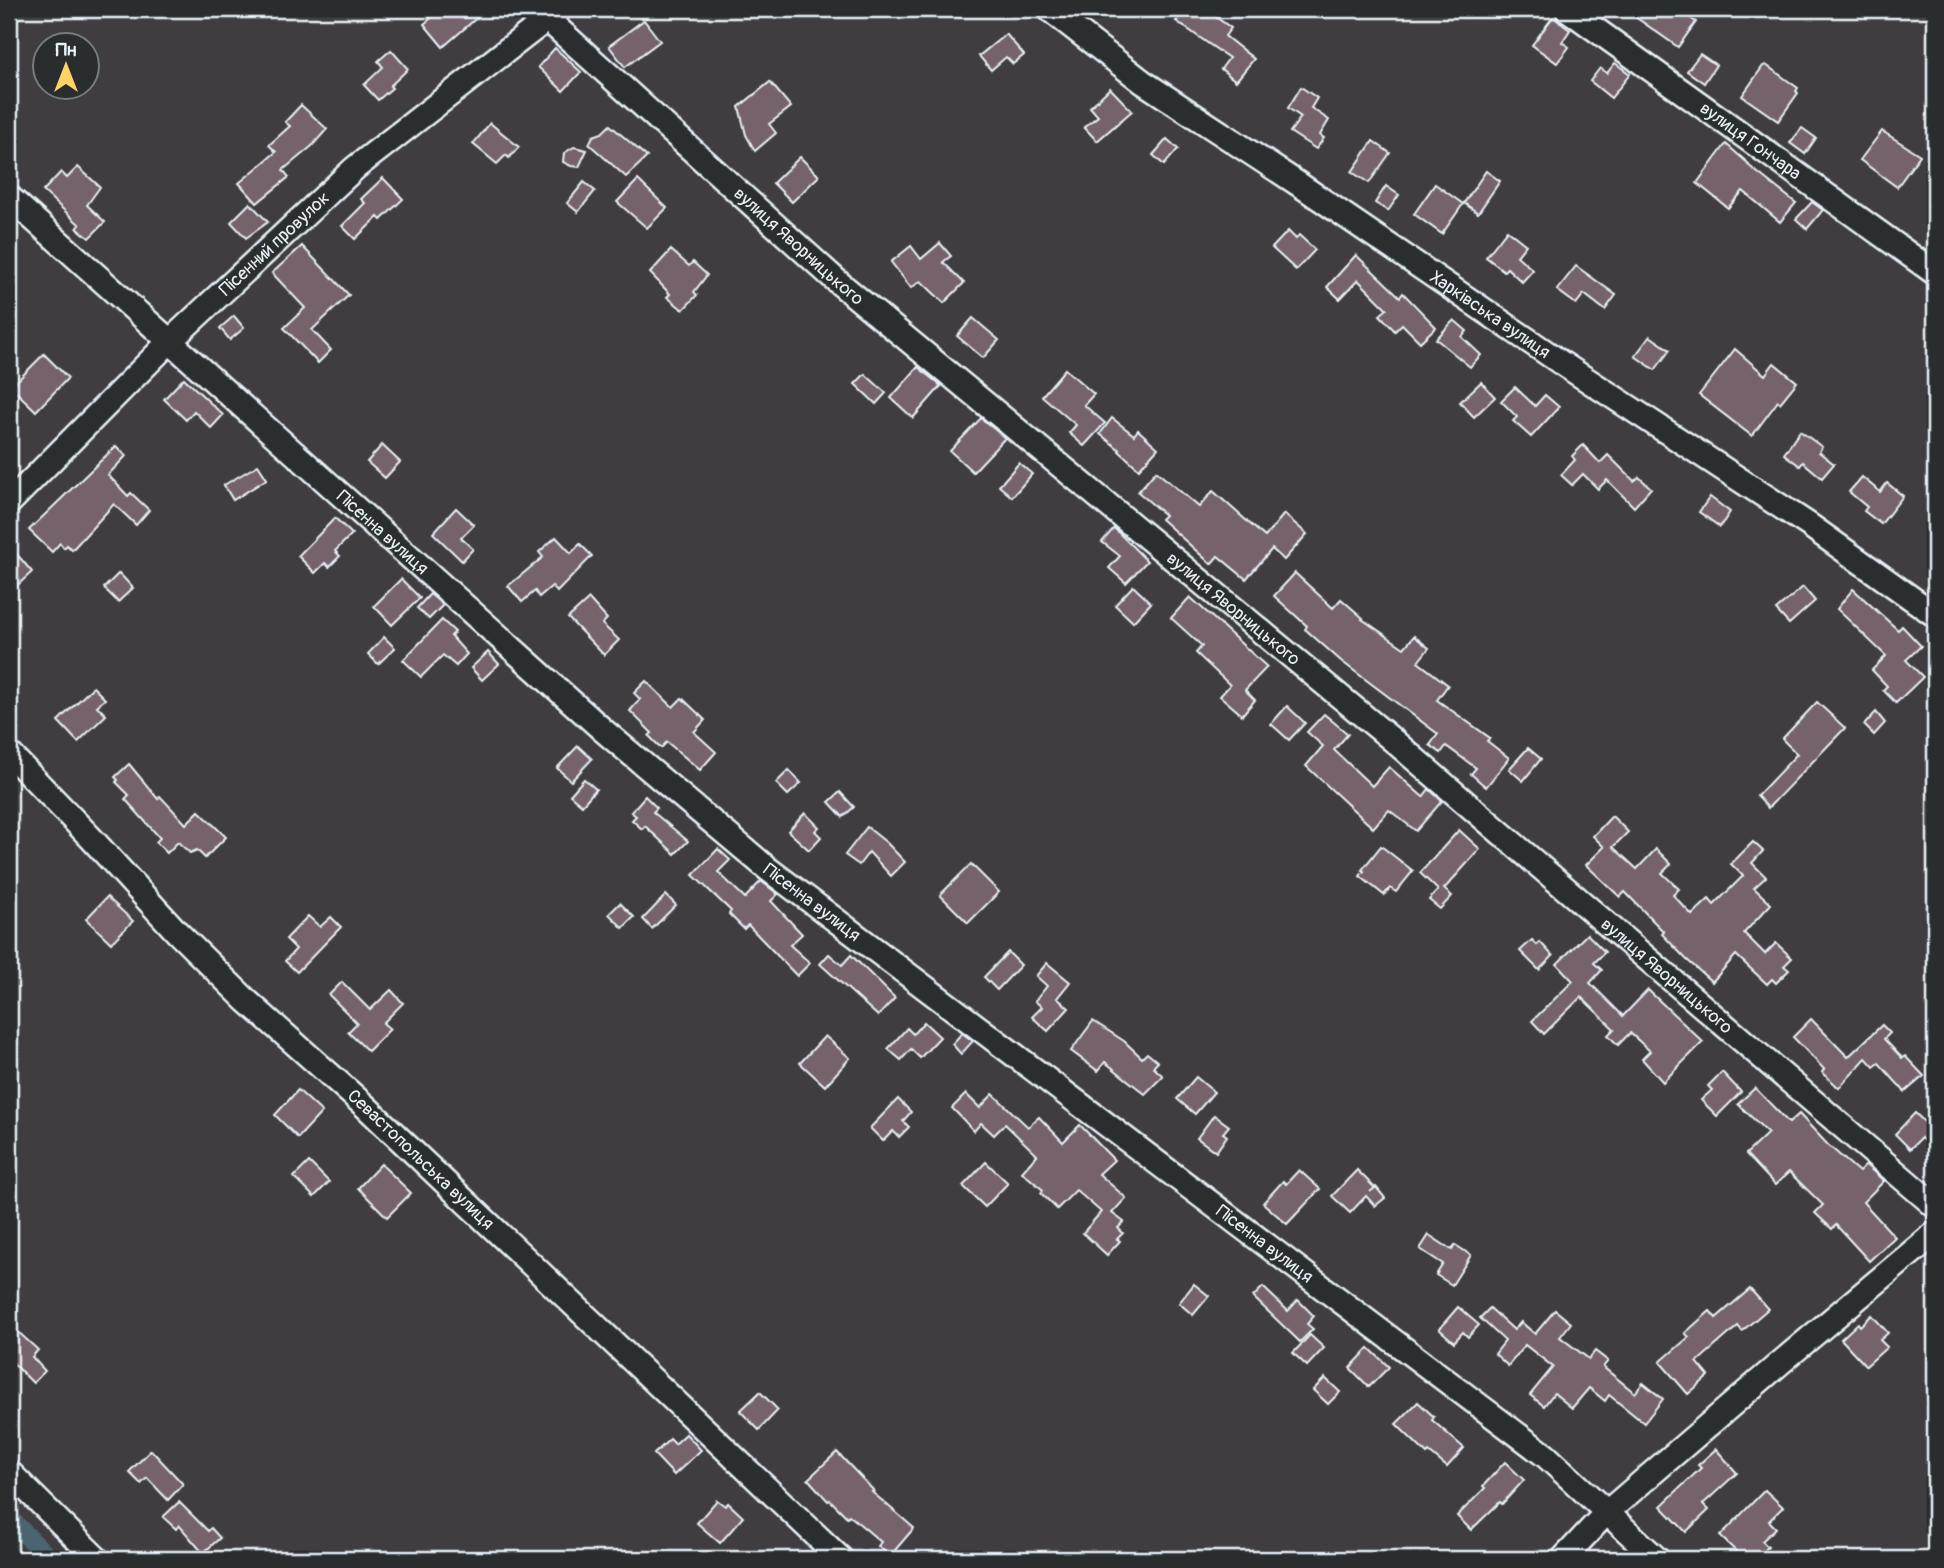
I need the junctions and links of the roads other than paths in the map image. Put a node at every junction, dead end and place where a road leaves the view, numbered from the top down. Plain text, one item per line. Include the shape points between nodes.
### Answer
1 (1049, 9) edge
2 (1567, 9) edge
3 (547, 12) edge
4 (9, 197) edge
5 (1935, 273) edge
6 (169, 342) junction
7 (9, 503) edge
8 (1935, 615) edge
9 (9, 753) edge
10 (1935, 1206) edge
11 (1935, 1233) edge
12 (9, 1472) edge
13 (1606, 1513) junction
14 (97, 1559) edge
15 (841, 1559) edge
16 (1563, 1559) edge
17 (1657, 1559) edge

1 - 8 street, Харківська вулиця via 1143,82 1808,525
2 - 5 street, вулиця Гончара
3 - 6 street, Пісенний провулок via 355,169
3 - 10 street, вулиця Яворницького via 838,282 1395,742
4 - 6 street, Пісенна вулиця
6 - 7 street, Пісенний провулок
6 - 13 street, Пісенна вулиця via 604,731 768,869 1546,1456
9 - 15 street, Севастопольська вулиця via 247,1001 365,1106
11 - 13 street
12 - 14 street
13 - 16 street
13 - 17 street, Пісенна вулиця

